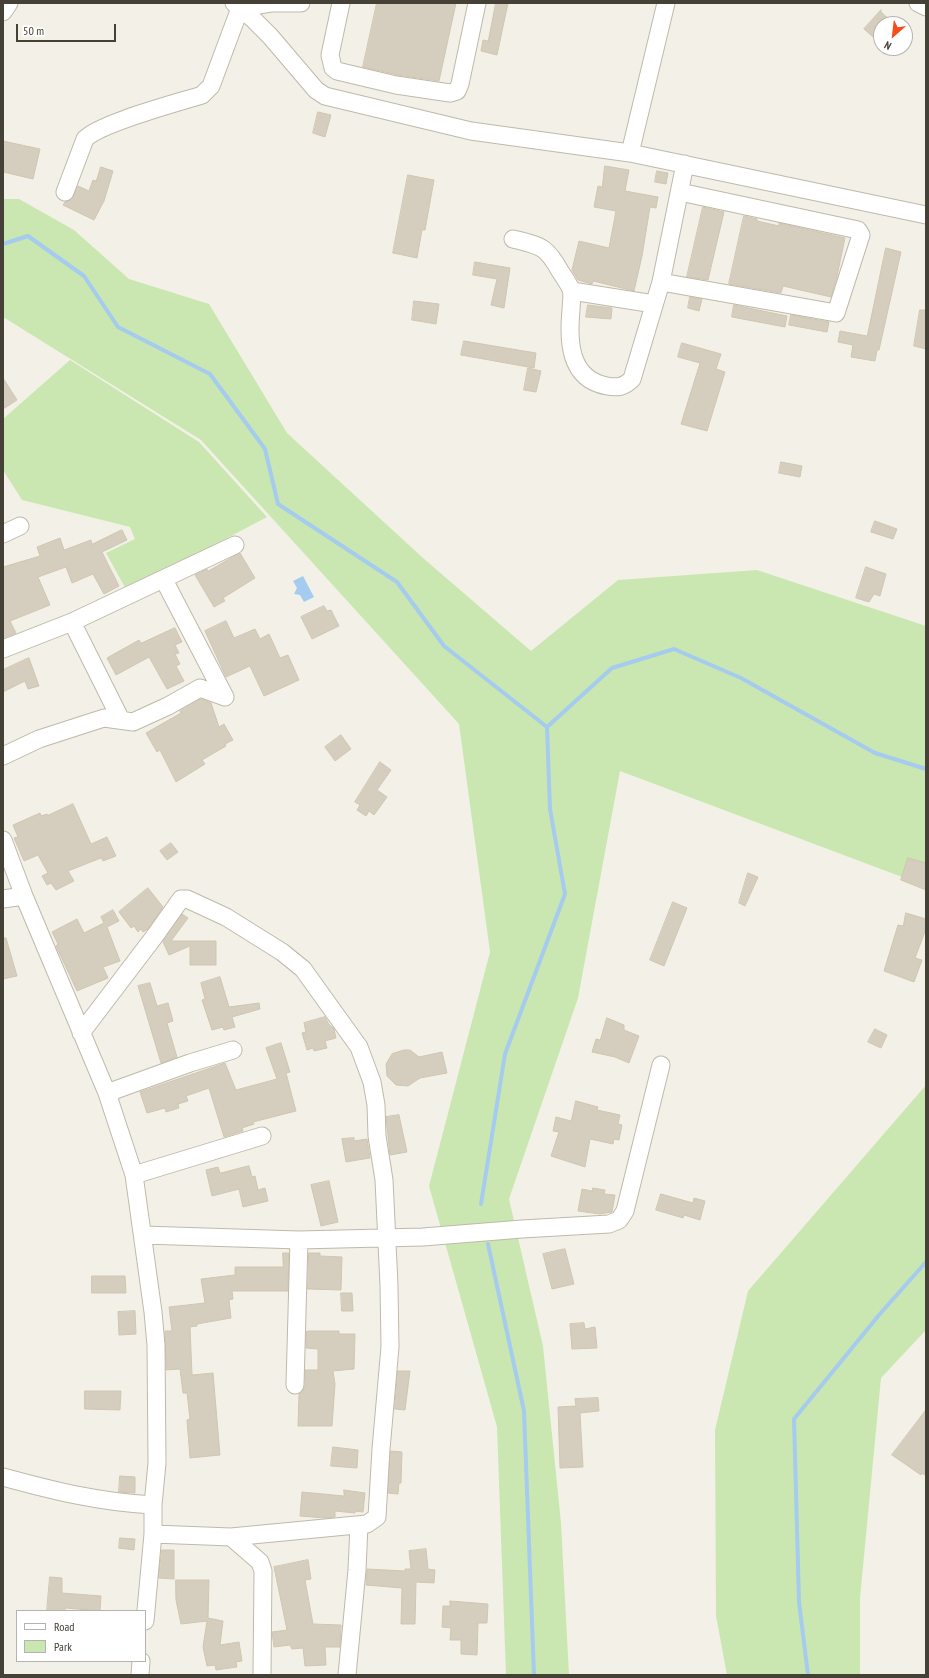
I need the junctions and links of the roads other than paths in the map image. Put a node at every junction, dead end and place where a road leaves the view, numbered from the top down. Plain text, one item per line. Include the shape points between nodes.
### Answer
1 (9, 3) edge
2 (301, 3) edge
3 (341, 3) edge
4 (477, 3) edge
5 (666, 3) edge
6 (918, 3) edge
7 (237, 6) edge
8 (926, 7) edge
9 (3, 12) edge
10 (630, 153) junction
11 (685, 164) junction
12 (65, 192) dead end
13 (680, 192) junction
14 (926, 215) edge
15 (513, 238) dead end
16 (661, 282) junction
17 (572, 291) junction
18 (654, 304) junction
19 (20, 526) dead end
20 (3, 534) edge
21 (235, 545) dead end
22 (164, 580) junction
23 (72, 622) junction
24 (3, 649) edge
25 (121, 720) junction
26 (3, 756) edge
27 (3, 840) edge
28 (24, 896) junction
29 (3, 899) edge
30 (81, 1033) junction
31 (233, 1050) dead end
32 (662, 1065) dead end
33 (106, 1093) junction
34 (262, 1136) dead end
35 (134, 1175) junction
36 (143, 1235) junction
37 (388, 1238) junction
38 (299, 1240) junction
39 (295, 1385) dead end
40 (3, 1477) edge
41 (153, 1505) junction
42 (359, 1525) junction
43 (153, 1534) junction
44 (231, 1537) junction
45 (146, 1610) edge
46 (141, 1662) edge
47 (140, 1675) edge
48 (262, 1675) edge
49 (347, 1675) edge

1 - 9 street
2 - 7 street
3 - 4 street via 330,55 332,68 396,85 450,93 457,91 460,84
5 - 10 street
6 - 8 street
7 - 10 street via 270,36 316,90 325,96 471,131
7 - 12 street via 207,92 91,133 85,139
10 - 11 street
11 - 13 street
11 - 14 street
13 - 16 street
13 - 16 street via 858,230 861,235 836,313
15 - 17 street via 548,251
16 - 18 street
17 - 18 street
17 - 18 street via 569,335 572,354 580,370 589,379 616,388 632,379
19 - 20 street
21 - 22 street
22 - 23 street
22 - 25 street via 225,697 200,688 133,722
23 - 24 street
23 - 25 street
25 - 26 street via 104,718 40,739
27 - 28 street
28 - 29 street
28 - 30 street
30 - 33 street
30 - 37 street via 181,899 195,902 226,917 282,952 303,969 359,1047 367,1067 376,1105
31 - 33 street via 190,1062
32 - 37 street via 625,1212 619,1220 609,1224
33 - 35 street
34 - 35 street
35 - 36 street
36 - 38 street
36 - 41 street via 156,1345 157,1463
37 - 38 street
37 - 42 street via 390,1347 378,1513 374,1521
38 - 39 street
40 - 41 street via 87,1498 114,1503
41 - 43 street
42 - 44 street
42 - 49 street
43 - 44 street
43 - 45 street
44 - 48 street via 260,1562 263,1571
46 - 47 street

